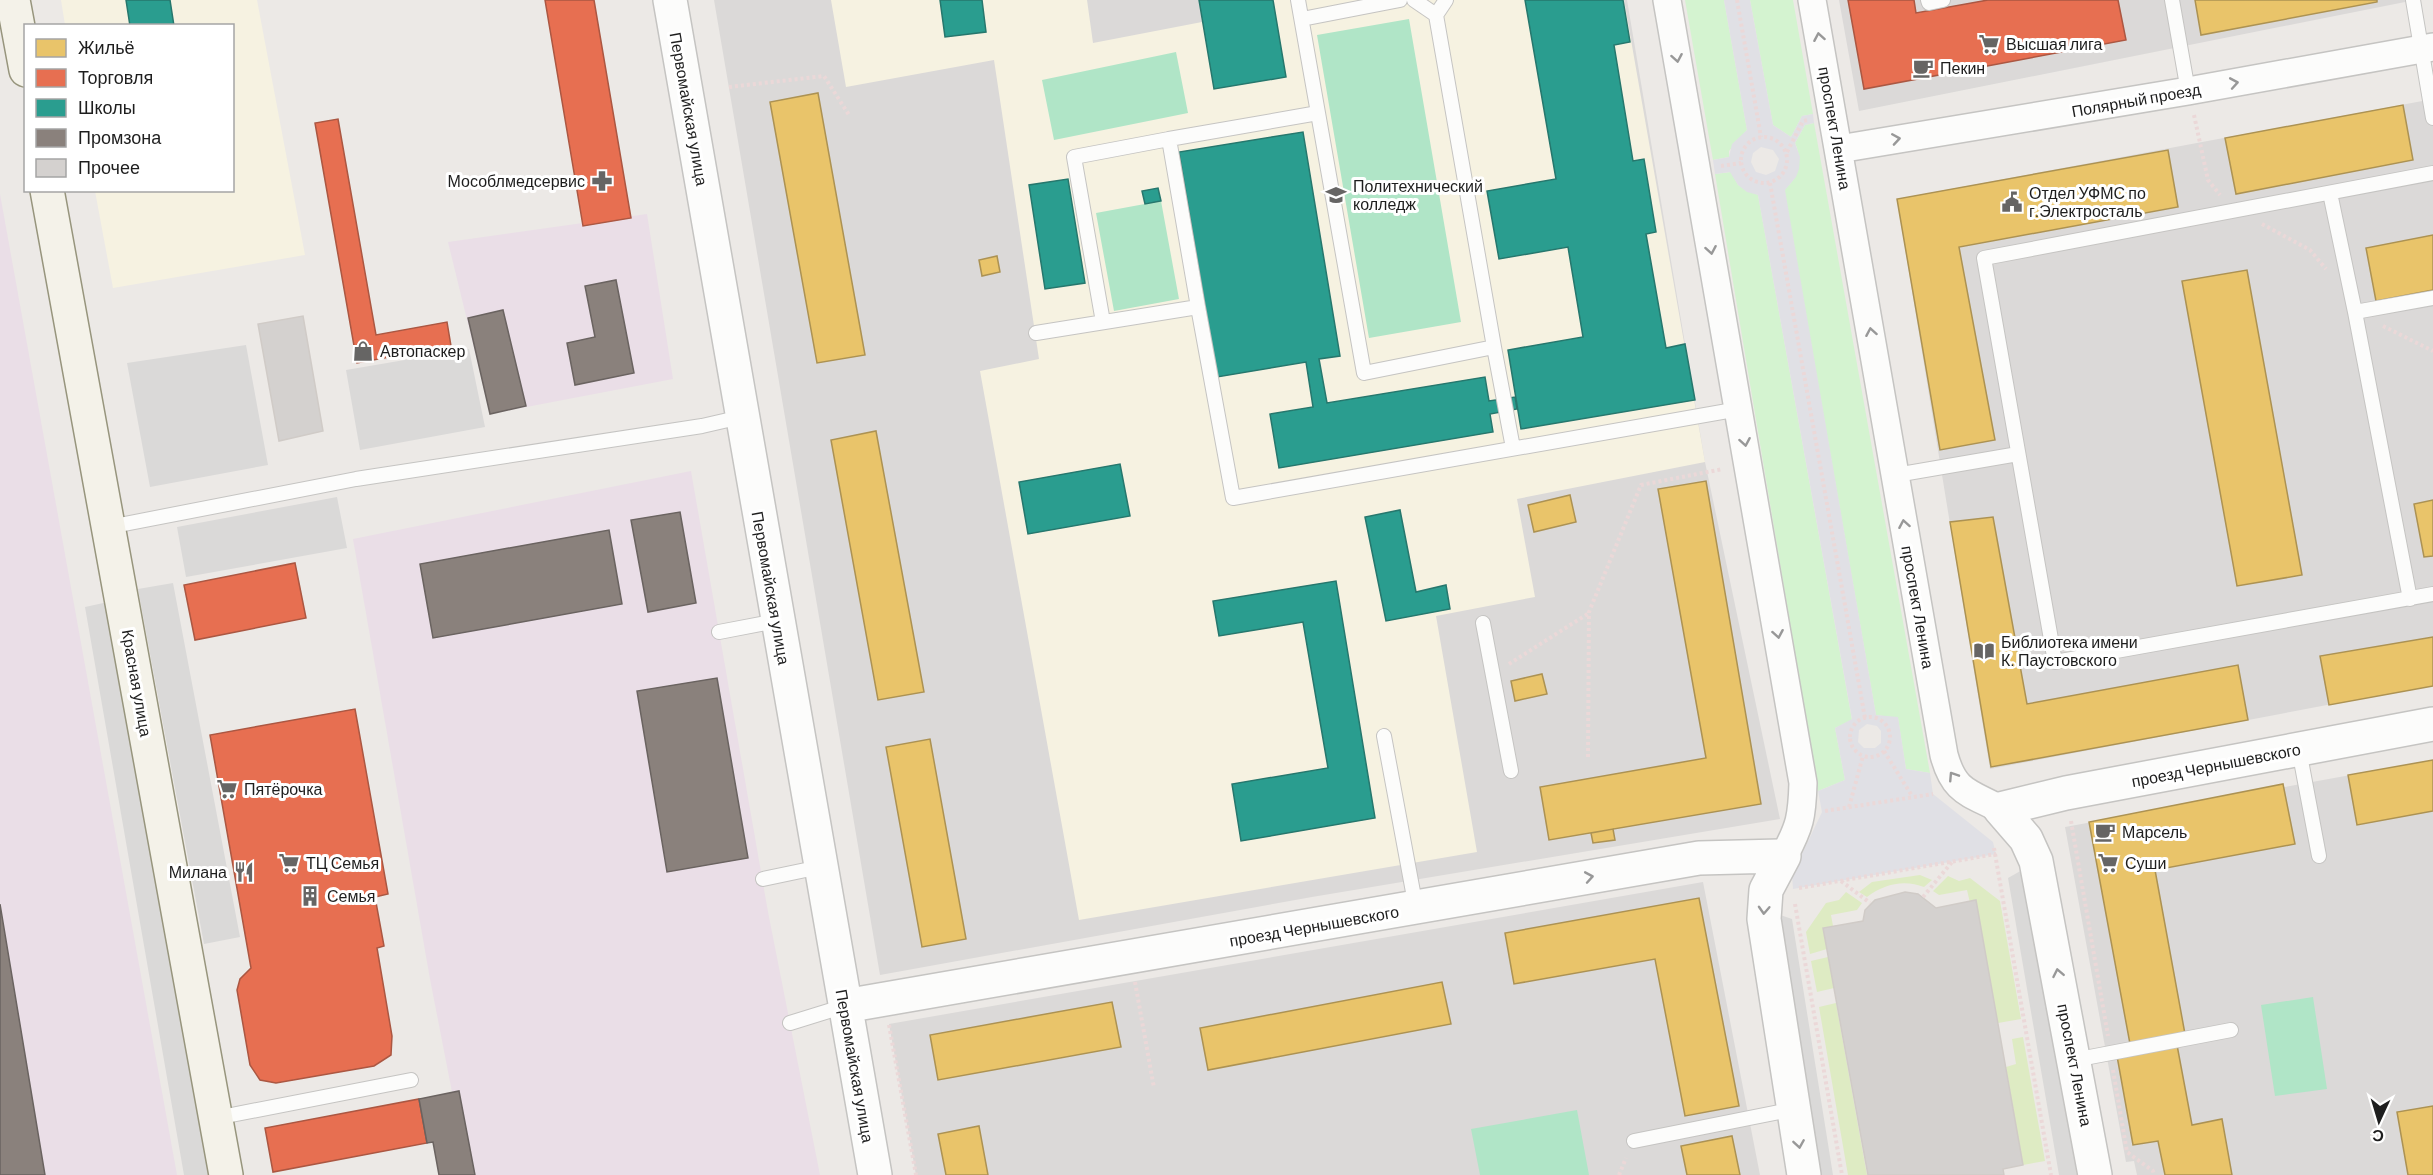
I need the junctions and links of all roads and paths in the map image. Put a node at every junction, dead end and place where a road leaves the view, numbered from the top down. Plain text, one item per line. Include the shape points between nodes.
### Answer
1 (13, 0) edge
2 (670, 0) edge
3 (1298, 0) edge
4 (1400, 0) edge
5 (1414, 0) edge
6 (1446, 0) edge
7 (1667, 0) edge
8 (1737, 0) edge
9 (1812, 0) edge
10 (1928, 0) edge
11 (1943, 0) edge
12 (2172, 0) edge
13 (2413, 0) edge
14 (1436, 15) junction
15 (1302, 20) junction
16 (2427, 48) edge
17 (24, 59) edge
18 (729, 87) dead end
19 (2188, 91) junction
20 (1318, 113) junction
21 (849, 115) dead end
22 (2433, 118) edge
23 (1803, 121) dead end
24 (1761, 137) junction
25 (1169, 139) junction
26 (1839, 149) junction
27 (1786, 152) junction
28 (2433, 173) edge
29 (1770, 183) junction
30 (47, 192) edge
31 (2330, 193) junction
32 (2233, 211) junction
33 (2310, 250) dead end
34 (2433, 298) edge
35 (1198, 307) junction
36 (2355, 312) junction
37 (1103, 322) junction
38 (1036, 333) dead end
39 (1494, 347) junction
40 (1740, 409) junction
41 (741, 417) junction
42 (1513, 448) junction
43 (2018, 454) junction
44 (1723, 469) dead end
45 (1896, 475) junction
46 (109, 527) junction
47 (2433, 594) edge
48 (2410, 599) junction
49 (1589, 612) junction
50 (777, 621) junction
51 (1483, 623) dead end
52 (719, 632) dead end
53 (1493, 675) junction
54 (1865, 718) junction
55 (2433, 724) edge
56 (1384, 736) dead end
57 (2299, 750) junction
58 (1884, 751) junction
59 (1863, 756) junction
60 (1588, 757) dead end
61 (1510, 771) dead end
62 (1933, 794) dead end
63 (1912, 797) junction
64 (1849, 807) junction
65 (2000, 809) junction
66 (1822, 812) dead end
67 (2071, 818) dead end
68 (1784, 856) junction
69 (2319, 856) dead end
70 (1952, 861) junction
71 (820, 867) junction
72 (763, 879) dead end
73 (1840, 881) junction
74 (1793, 889) dead end
75 (1923, 897) dead end
76 (1795, 901) dead end
77 (1870, 903) dead end
78 (1416, 908) junction
79 (1134, 979) dead end
80 (845, 1006) junction
81 (790, 1023) dead end
82 (889, 1024) dead end
83 (2231, 1030) dead end
84 (2111, 1053) junction
85 (2074, 1060) junction
86 (411, 1080) dead end
87 (1155, 1088) dead end
88 (1794, 1109) junction
89 (216, 1118) junction
90 (1634, 1141) dead end
91 (226, 1175) edge
92 (874, 1175) edge
93 (916, 1175) edge
94 (1804, 1175) edge
95 (1842, 1175) edge
96 (2051, 1175) edge
97 (2095, 1175) edge
98 (2154, 1175) edge

1 - 17 main road
2 - 41 street, Первомайская улица
3 - 15 lane
4 - 15 lane
5 - 14 lane
6 - 14 lane
7 -> 40 street
8 - 24 path
26 -> 9 street, проспект Ленина
10 - 11 lane
12 - 19 lane
13 - 16 lane
14 - 39 lane
15 - 20 lane
19 -> 16 street, Полярный проезд
16 - 22 lane
18 - 21 path via 824,76
26 -> 19 street, Полярный проезд
19 - 32 path via 2208,180
20 - 25 lane
20 - 39 lane via 1364,373
23 - 27 path
24 - 27 path via 1773,138
24 - 29 path via 1744,148 1742,168 1754,181
25 - 35 lane
25 - 37 lane via 1074,157
45 -> 26 street, проспект Ленина
27 - 29 path via 1786,170
28 - 31 lane
29 - 54 path
30 - 46 main road, Красная улица
31 - 32 lane
31 - 36 lane
32 - 33 path
32 - 43 lane via 1984,258
34 - 36 lane
35 - 37 lane
35 - 42 lane via 1233,498
36 - 48 lane
37 - 38 lane
39 - 42 lane
40 - 42 lane
40 -> 68 street via 1803,783 1803,815
41 - 46 lane via 356,480
41 - 50 street, Первомайская улица
43 - 45 lane
43 - 48 lane via 2055,662
44 - 49 path via 1641,485
65 -> 45 street, проспект Ленина via 1962,789 1950,776
46 - 89 main road, Красная улица
47 - 48 lane
49 - 53 path
49 - 60 path
50 - 52 lane
50 - 71 street, Первомайская улица
51 - 53 lane
53 - 61 lane
54 - 58 path via 1876,718 1888,729 1890,740
54 - 59 path via 1856,723 1850,735 1854,749
55 - 57 street, проезд Чернышевского
56 - 78 lane
57 - 65 street, проезд Чернышевского
57 - 69 lane
58 - 59 path via 1878,756
58 - 63 path
59 - 64 path
62 - 63 path
63 - 64 path
64 - 66 path
85 -> 65 street, проспект Ленина via 2036,861 2026,838
67 - 84 path
78 -> 68 street, проезд Чернышевского via 1699,858
68 -> 88 street via 1766,890 1764,919
70 - 73 path
70 - 75 path
70 - 96 path via 1996,854
71 - 72 lane
71 - 80 street, Первомайская улица
73 - 74 path
73 - 77 path
76 - 95 path
78 - 80 street, проезд Чернышевского
79 - 87 path
80 - 81 lane
80 - 92 street, Первомайская улица
82 - 93 path
83 - 84 lane
84 - 85 lane
84 - 98 path via 2127,1152
85 - 97 street, проспект Ленина
86 - 89 lane
88 - 90 lane
88 -> 94 street
89 - 91 main road, Красная улица

